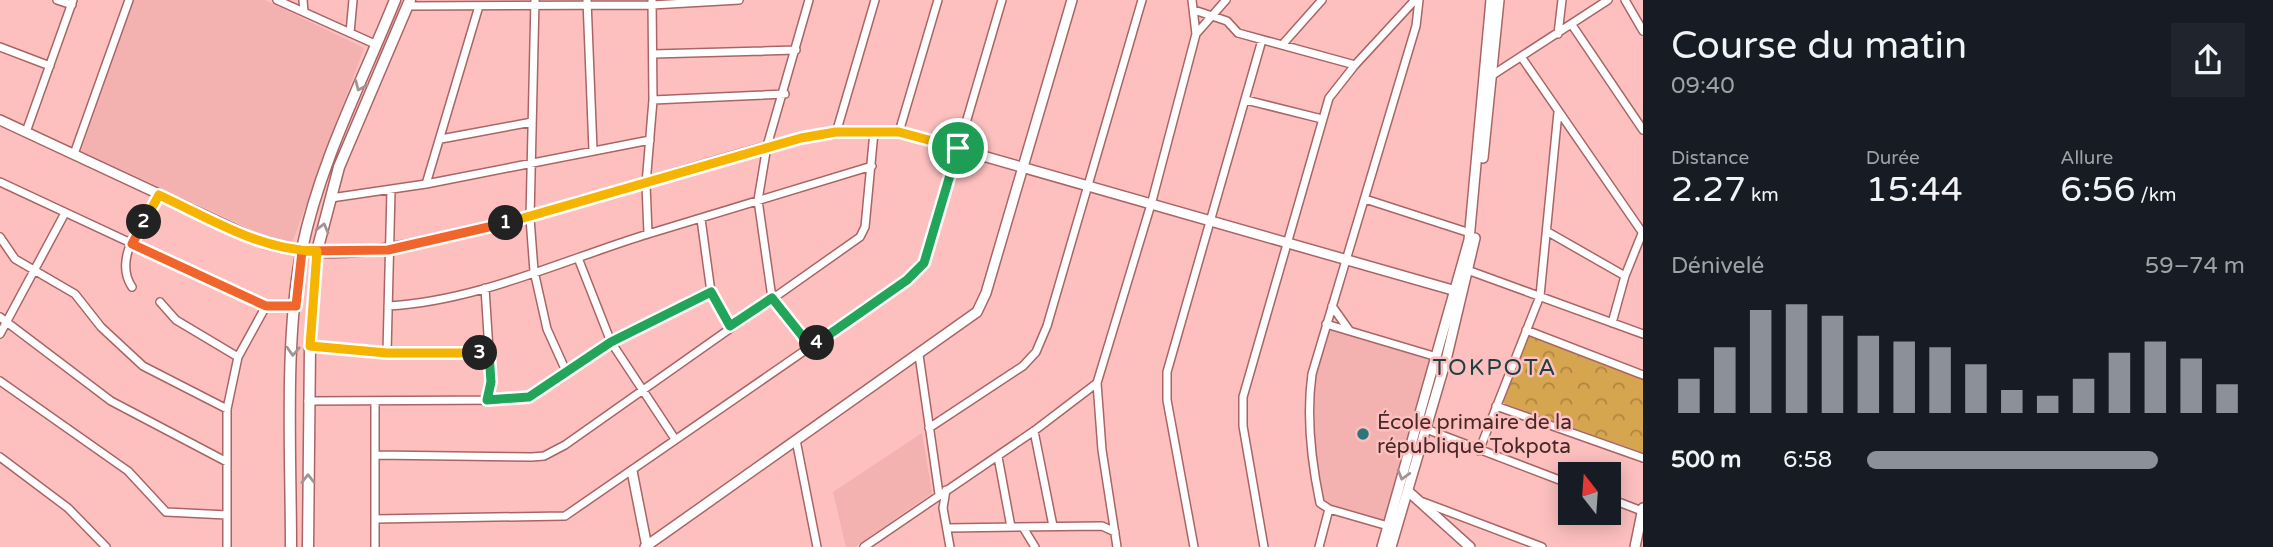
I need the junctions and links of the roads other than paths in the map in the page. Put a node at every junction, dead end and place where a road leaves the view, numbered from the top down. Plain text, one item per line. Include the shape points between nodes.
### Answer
1 (57, 0) edge
2 (129, 0) edge
3 (277, 0) edge
4 (303, 0) edge
5 (354, 0) edge
6 (395, 0) edge
7 (739, 0) edge
8 (809, 0) edge
9 (875, 0) edge
10 (938, 0) edge
11 (1002, 0) edge
12 (1072, 0) edge
13 (1142, 0) edge
14 (1192, 0) edge
15 (1226, 0) edge
16 (1322, 0) edge
17 (1417, 0) edge
18 (1491, 0) edge
19 (1499, 0) edge
20 (1562, 0) edge
21 (1608, 0) edge
22 (1625, 0) edge
23 (73, 3) edge
24 (409, 3) edge
25 (535, 3) edge
26 (587, 3) edge
27 (652, 3) edge
28 (479, 6) junction
29 (1194, 10) junction
30 (304, 12) junction
31 (1211, 17) junction
32 (1572, 25) junction
33 (1643, 31) edge
34 (351, 33) junction
35 (1196, 34) junction
36 (1558, 34) junction
37 (1262, 40) junction
38 (377, 45) junction
39 (1282, 45) junction
40 (0, 47) edge
41 (796, 50) junction
42 (653, 54) junction
43 (1522, 58) junction
44 (1354, 65) junction
45 (50, 66) junction
46 (1491, 76) junction
47 (785, 94) junction
48 (653, 100) junction
49 (1247, 100) junction
50 (1558, 112) junction
51 (1322, 119) junction
52 (0, 120) edge
53 (533, 122) junction
54 (1643, 130) edge
55 (26, 132) junction
56 (836, 132) junction
57 (874, 132) junction
58 (899, 132) junction
59 (441, 139) junction
60 (650, 140) junction
61 (767, 146) junction
62 (958, 148) junction
63 (593, 150) junction
64 (74, 154) junction
65 (531, 164) junction
66 (872, 166) junction
67 (1025, 167) junction
68 (0, 182) edge
69 (1089, 183) junction
70 (426, 184) junction
71 (646, 184) junction
72 (391, 190) junction
73 (159, 195) junction
74 (331, 198) junction
75 (1365, 199) junction
76 (758, 200) junction
77 (1152, 201) junction
78 (65, 213) junction
79 (530, 218) junction
80 (701, 219) junction
81 (1213, 220) junction
82 (1643, 231) edge
83 (1548, 232) junction
84 (1470, 233) junction
85 (648, 234) junction
86 (0, 237) edge
87 (1287, 241) junction
88 (132, 244) junction
89 (388, 250) junction
90 (302, 251) junction
91 (317, 251) junction
92 (578, 258) junction
93 (1347, 258) junction
94 (534, 271) junction
95 (1470, 271) junction
96 (35, 272) junction
97 (1625, 276) junction
98 (132, 287) dead end
99 (485, 288) junction
100 (1456, 291) junction
101 (711, 292) junction
102 (1540, 296) junction
103 (772, 298) junction
104 (160, 302) dead end
105 (266, 306) junction
106 (296, 306) junction
107 (388, 306) junction
108 (1332, 306) junction
109 (4, 320) edge
110 (1612, 323) junction
111 (1326, 324) junction
112 (730, 326) junction
113 (1526, 330) junction
114 (1350, 331) junction
115 (0, 334) edge
116 (1643, 334) edge
117 (611, 342) junction
118 (310, 346) junction
119 (811, 347) junction
120 (387, 353) junction
121 (489, 353) junction
122 (919, 355) junction
123 (238, 357) junction
124 (1437, 357) junction
125 (566, 371) junction
126 (1643, 375) edge
127 (0, 381) edge
128 (1097, 383) junction
129 (642, 391) junction
130 (487, 400) junction
131 (308, 401) junction
132 (376, 401) junction
133 (1496, 406) junction
134 (227, 409) junction
135 (929, 428) junction
136 (1426, 429) junction
137 (1034, 432) junction
138 (676, 439) junction
139 (796, 440) junction
140 (1479, 451) junction
141 (375, 456) junction
142 (0, 457) edge
143 (998, 457) junction
144 (1643, 458) edge
145 (227, 462) junction
146 (632, 471) junction
147 (1558, 480) edge
148 (943, 492) junction
149 (1409, 492) junction
150 (932, 500) junction
151 (1419, 501) junction
152 (1621, 502) edge
153 (943, 508) junction
154 (1329, 509) junction
155 (1643, 510) edge
156 (227, 515) junction
157 (1112, 517) junction
158 (375, 519) junction
159 (1053, 526) junction
160 (1102, 526) junction
161 (1388, 526) junction
162 (1011, 527) junction
163 (1038, 527) junction
164 (947, 528) junction
165 (1024, 529) junction
166 (1115, 532) junction
167 (1034, 545) edge
168 (106, 547) edge
169 (227, 547) edge
170 (291, 547) edge
171 (308, 547) edge
172 (375, 547) edge
173 (647, 547) edge
174 (817, 547) edge
175 (864, 547) edge
176 (950, 547) edge
177 (1117, 547) edge
178 (1194, 547) edge
179 (1264, 547) edge
180 (1319, 547) edge
181 (1382, 547) edge
182 (1391, 547) edge
183 (1470, 547) edge
184 (1542, 547) edge
185 (1635, 547) edge

1 - 23 street
2 - 64 street
3 - 30 street
4 - 30 street
5 - 34 street
6 - 38 main road
7 - 27 street
8 - 41 street
9 - 56 street
10 - 58 street
11 - 62 street
12 - 67 street
13 - 69 street
14 - 29 street
15 - 31 street
16 - 39 street
17 - 44 street
17 - 75 street via 1416,26
18 - 84 street
19 - 46 street
20 - 36 street
21 - 32 street
22 - 33 street
23 - 45 street
24 - 28 street
24 - 74 main road via 339,167
25 - 26 street
25 - 28 street
25 - 53 street
26 - 27 street
26 - 63 street
27 - 42 street
28 - 59 street
29 - 31 street
29 - 35 street
30 - 34 street
31 - 35 street
31 - 37 street
32 - 36 street
32 - 54 street
34 - 38 street
35 - 77 street
36 - 43 street
37 - 39 street
37 - 49 street
38 -> 90 main road via 319,183
39 - 44 street
40 - 45 street
41 - 42 street
41 - 47 street
42 - 48 street
43 - 46 street
43 - 50 street
44 - 51 street via 1332,92
45 - 55 street
46 - 95 street
47 - 48 street
47 - 61 street
48 - 60 street
49 - 51 street
49 - 81 street
50 - 82 street
50 - 83 street
51 - 87 street
52 - 55 street
53 - 59 street
53 - 65 street
55 - 64 street
56 - 57 street
56 - 61 street
57 - 58 street
57 - 66 street
58 - 62 street
59 - 70 street
60 - 63 street
60 - 71 street
61 - 71 street
61 - 76 street
62 - 67 street
62 - 119 street via 924,263 907,280
63 - 65 street
64 - 73 street
65 - 70 street
65 - 79 street
66 - 76 street
66 - 103 street via 860,237
67 - 69 street
67 - 122 street via 982,302 969,320
68 - 78 street
69 - 77 street
69 - 135 street via 1036,352 1014,373
70 - 72 street
71 - 79 street
71 - 85 street
72 - 74 street
72 - 89 street
73 - 88 street
73 - 90 street via 266,244
91 -> 74 main road
75 - 84 street
75 - 93 street
76 - 80 street
76 - 103 street
77 - 81 street
77 - 128 street
78 - 88 street
78 - 96 street
79 - 89 street
79 - 94 street
80 - 85 street
80 - 101 street
81 - 87 street
81 - 178 street via 1167,372 1167,400
82 - 97 street
83 - 97 street
83 - 102 street
84 - 100 street
85 - 92 street
86 - 96 street via 11,255
87 - 93 street
87 - 179 street via 1243,397 1243,426
88 - 98 street via 124,260
88 - 105 street
89 - 91 street
89 - 107 street
90 - 91 street
90 - 106 main road
91 - 118 main road
92 - 94 street
92 - 117 street
93 - 100 street
93 - 108 street
94 - 99 street
94 - 125 street via 547,329
95 - 102 street
95 - 136 street
96 - 109 street
96 - 134 street via 75,295 143,366
97 - 110 street
99 - 107 street
99 - 121 street
100 - 124 street
101 - 112 street
101 - 117 street
102 - 110 street
102 - 113 street
103 - 112 street
103 - 119 street
104 - 123 street via 176,320
105 - 106 street
105 - 123 street
106 -> 170 main road
107 - 120 street
108 - 111 street
108 - 114 street
109 - 115 street
109 - 145 street via 111,401
110 - 116 street
111 - 114 street
111 - 154 street via 1309,401 1313,470 1320,503
112 - 129 street
113 - 126 street
113 - 133 street
114 - 124 street
117 - 125 street
117 - 129 street
118 - 120 street
118 - 131 main road
119 - 138 street
120 - 121 street
121 - 130 street
122 - 135 street
122 - 139 street
123 - 134 street
124 -> 161 street
125 - 130 street via 529,397
127 - 156 street via 128,471 166,512
128 - 137 street
128 - 157 street
129 - 138 street
129 - 141 street via 544,456
130 - 132 street
131 - 132 street
171 -> 131 main road
132 - 141 street
133 - 140 street
133 - 144 street
134 - 145 street
135 - 148 street
136 - 140 street
136 - 149 street
137 - 143 street
137 - 159 street
138 - 146 street
139 - 173 street
139 - 174 street
140 - 147 street
141 - 158 street
142 - 168 street via 68,508
143 - 148 street
143 - 162 street
145 - 156 street
146 - 158 street via 565,516
146 - 173 street
148 - 150 street
148 - 153 street
149 - 151 street
149 - 182 street
150 - 153 street
150 - 175 street
151 - 183 street
151 - 184 street
152 - 155 street
153 - 164 street
154 - 161 street
154 - 180 street
155 - 185 street
156 - 169 street
157 - 160 street
157 - 166 street
158 - 172 street
159 - 160 street
159 - 163 street
160 - 166 street
161 - 181 street
162 - 164 street
162 - 165 street
163 - 165 street
163 - 167 street
164 - 176 street
165 - 167 street
166 - 177 street

